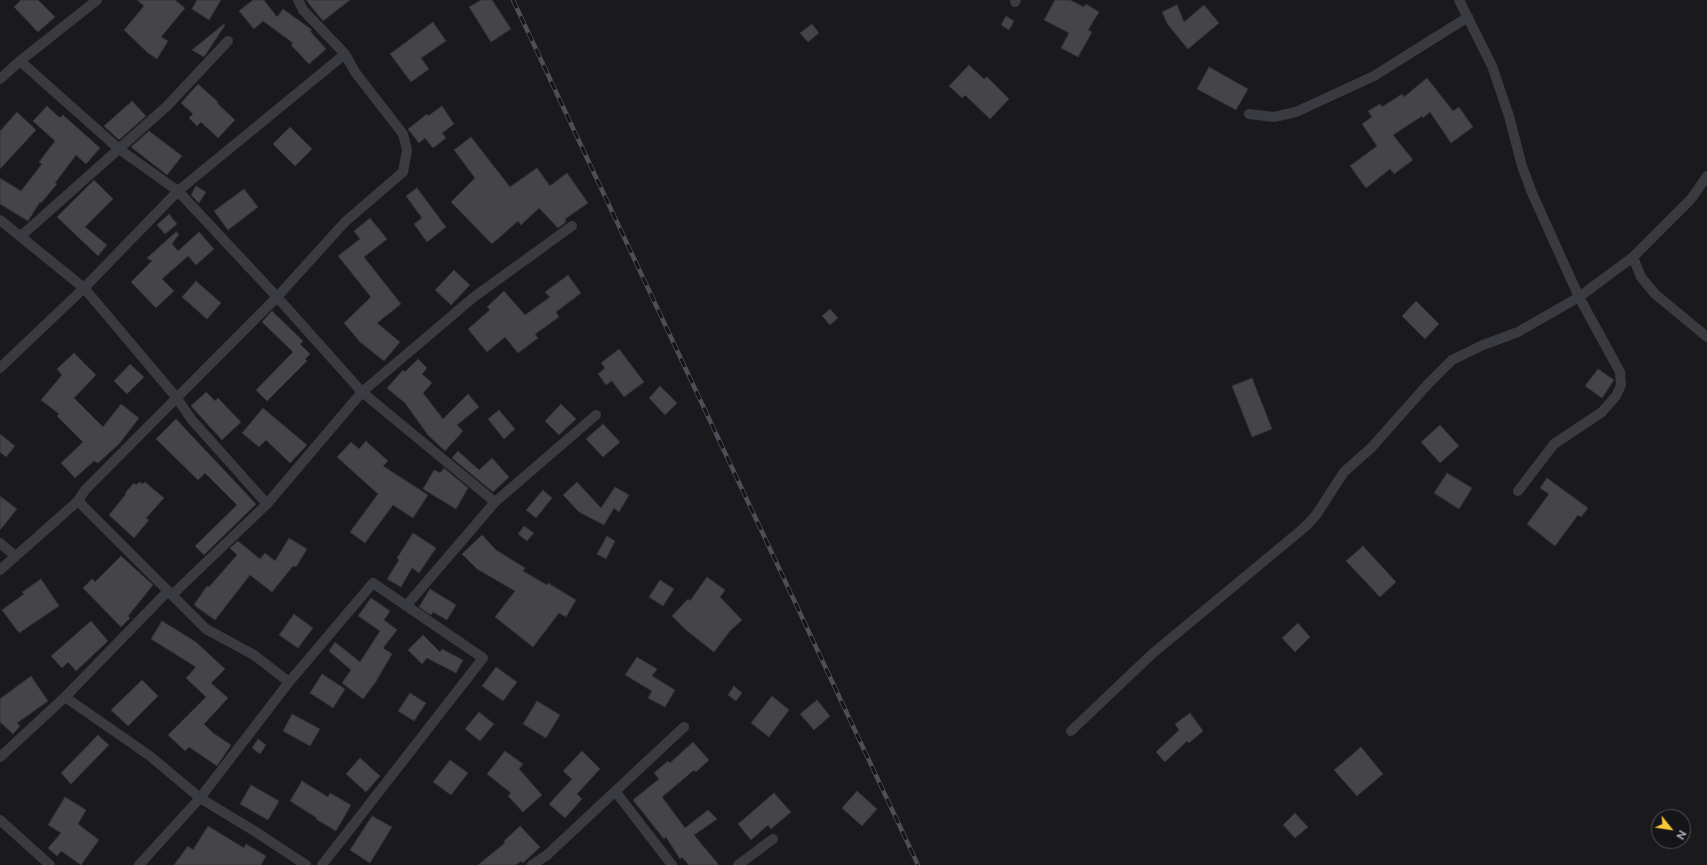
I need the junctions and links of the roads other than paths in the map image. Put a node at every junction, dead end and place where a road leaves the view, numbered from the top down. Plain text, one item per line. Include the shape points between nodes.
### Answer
1 (96, 0) edge
2 (298, 0) edge
3 (1459, 0) edge
4 (1468, 17) junction
5 (228, 41) dead end
6 (345, 54) junction
7 (20, 61) junction
8 (0, 79) edge
9 (1250, 114) dead end
10 (119, 149) junction
11 (1707, 176) edge
12 (178, 191) junction
13 (0, 220) edge
14 (572, 226) dead end
15 (21, 236) junction
16 (1633, 257) junction
17 (84, 288) junction
18 (277, 297) junction
19 (1579, 297) junction
20 (1707, 337) edge
21 (0, 368) edge
22 (362, 392) junction
23 (176, 397) junction
24 (596, 415) dead end
25 (1518, 491) dead end
26 (78, 501) junction
27 (495, 502) junction
28 (267, 504) junction
29 (0, 543) edge
30 (14, 556) junction
31 (0, 570) edge
32 (170, 593) junction
33 (406, 606) junction
34 (289, 682) junction
35 (65, 697) junction
36 (684, 727) dead end
37 (1071, 731) dead end
38 (0, 757) edge
39 (615, 791) junction
40 (200, 798) junction
41 (0, 820) edge
42 (773, 839) dead end
43 (50, 865) edge
44 (139, 865) edge
45 (306, 865) edge
46 (322, 865) edge
47 (532, 865) edge
48 (672, 865) edge
49 (738, 865) edge

1 - 7 street
2 - 6 street via 303,10
3 - 4 street
4 - 9 street via 1374,76 1296,112 1274,117
4 - 19 street via 1492,66 1532,192
5 - 10 street via 167,106
6 - 12 street
6 - 18 street via 355,72 404,134 407,150 403,172 345,222
7 - 8 street
7 - 10 street
10 - 12 street
10 - 15 street
11 - 16 street via 1691,199
12 - 17 street
12 - 18 street
13 - 15 street
14 - 22 street via 474,297
15 - 17 street
16 - 19 street
16 - 20 street via 1641,278 1655,294
17 - 21 street
17 - 23 street
18 - 22 street
18 - 23 street
19 - 25 street via 1620,372 1621,385 1616,396 1602,412 1554,444
19 - 37 street via 1518,332 1452,360 1371,448 1344,472 1316,515 1305,527 1152,654
22 - 27 street
22 - 28 street
23 - 26 street via 85,490
23 - 28 street via 192,420
24 - 27 street
26 - 30 street
26 - 32 street
27 - 33 street
28 - 32 street
29 - 30 street
30 - 31 street
32 - 34 street via 206,629 254,655
32 - 35 street
33 - 34 street via 373,584
33 - 46 street via 483,658
34 - 40 street
35 - 38 street
35 - 40 street via 150,756
36 - 39 street
39 - 47 street via 547,855
39 - 48 street
40 - 44 street
40 - 45 street
41 - 43 street
42 - 49 street

